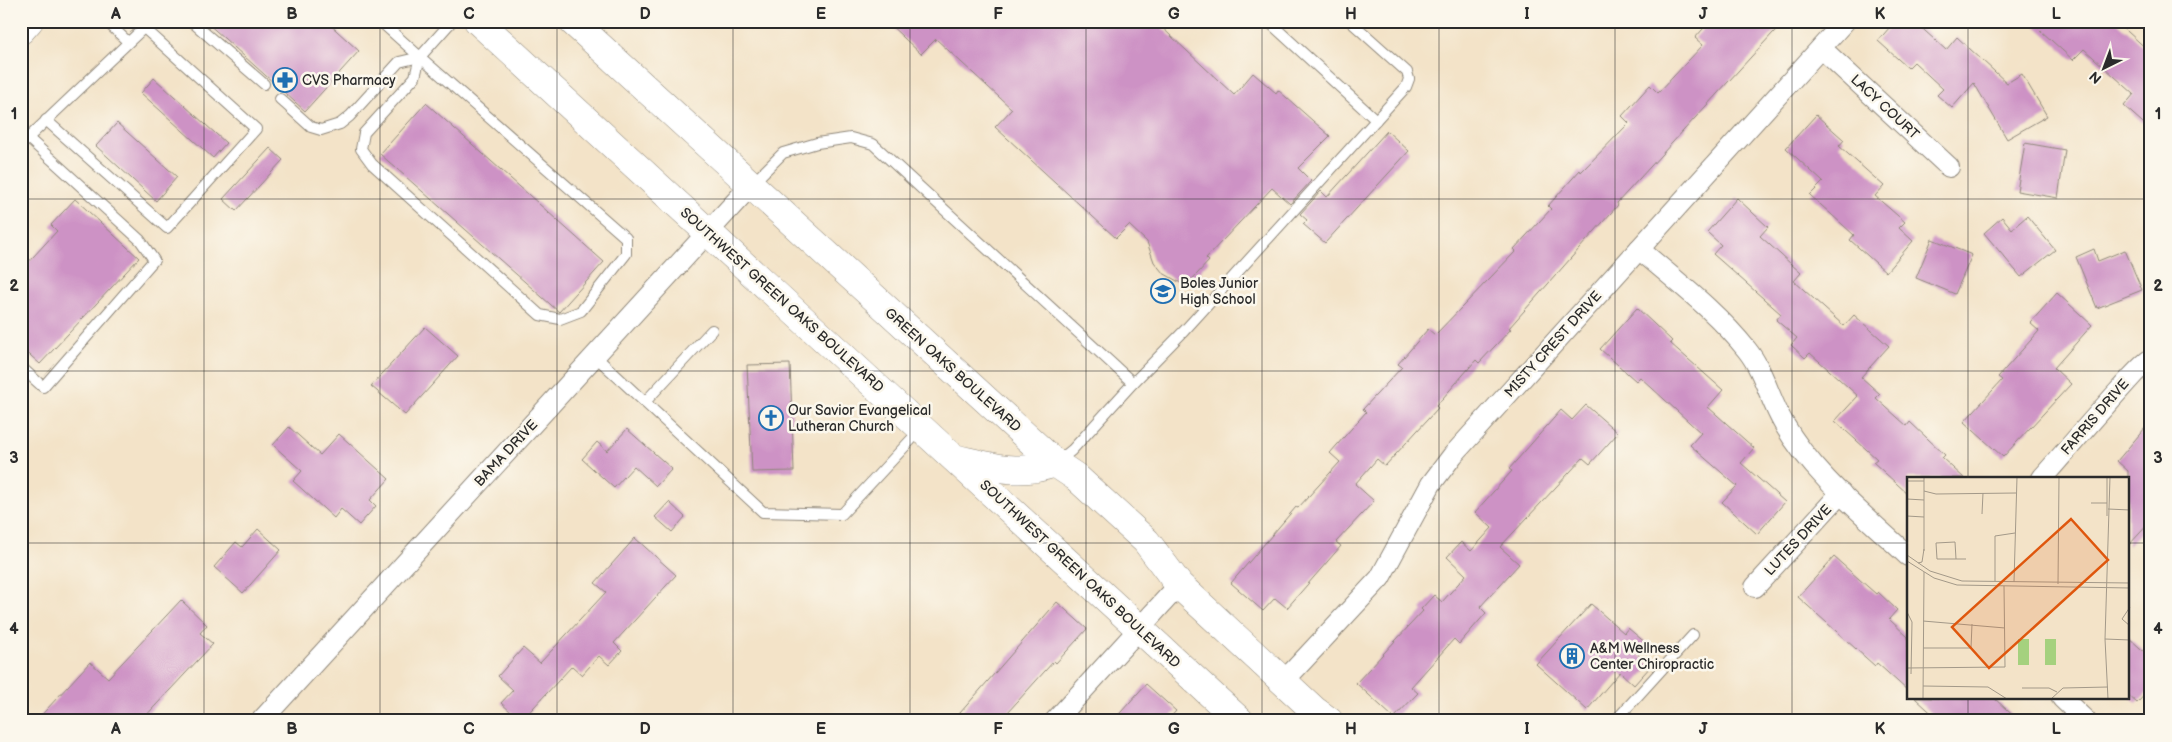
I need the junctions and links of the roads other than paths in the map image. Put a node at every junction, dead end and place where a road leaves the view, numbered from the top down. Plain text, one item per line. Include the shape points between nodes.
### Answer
1 (29, 21) edge
2 (106, 21) edge
3 (191, 21) edge
4 (380, 21) edge
5 (452, 21) edge
6 (478, 21) edge
7 (572, 21) edge
8 (1268, 21) edge
9 (1350, 21) edge
10 (1845, 21) edge
11 (147, 24) edge
12 (21, 30) edge
13 (128, 42) junction
14 (1821, 48) junction
15 (420, 57) junction
16 (264, 84) dead end
17 (280, 99) dead end
18 (46, 120) junction
19 (1376, 120) junction
20 (25, 142) edge
21 (1949, 167) dead end
22 (751, 185) junction
23 (708, 233) junction
24 (1639, 249) junction
25 (712, 330) dead end
26 (595, 356) junction
27 (2151, 359) edge
28 (21, 367) edge
29 (1133, 383) junction
30 (646, 402) junction
31 (922, 428) junction
32 (956, 458) junction
33 (1055, 463) junction
34 (2043, 477) edge
35 (1841, 493) junction
36 (1907, 555) edge
37 (1179, 585) junction
38 (1754, 586) dead end
39 (1140, 629) junction
40 (1693, 635) dead end
41 (1284, 682) junction
42 (2064, 700) edge
43 (260, 721) edge
44 (1055, 721) edge
45 (1240, 721) edge
46 (1330, 721) edge
47 (1615, 721) edge
48 (2086, 721) edge

1 - 12 main road
2 - 13 lane
3 - 16 lane
4 - 15 lane
5 - 15 lane
6 - 23 main road, SOUTHWEST GREEN OAKS BOULEVARD
7 - 22 main road, GREEN OAKS BOULEVARD
8 - 19 lane
9 - 19 lane via 1407,72 1409,80 1406,87
10 - 14 street, MISTY CREST DRIVE
11 - 13 lane
11 - 18 lane via 256,129 167,228
13 - 18 lane
14 - 21 street, LACY COURT
14 - 24 street, MISTY CREST DRIVE
15 - 15 lane via 415,77 364,133 360,149 372,164 540,315 560,319 580,311 626,254 626,238
15 - 17 lane via 399,62 350,116 340,124 321,130 311,127
18 - 20 lane
19 - 29 lane
20 - 28 lane via 140,240 154,260 43,387
22 - 23 street, BAMA DRIVE
22 - 29 lane via 783,153 816,143 851,138 873,144
22 - 33 main road, GREEN OAKS BOULEVARD
23 - 26 street, BAMA DRIVE
23 - 31 main road, SOUTHWEST GREEN OAKS BOULEVARD
24 - 35 street via 1724,323 1749,352 1783,424 1806,456
24 - 41 street, MISTY CREST DRIVE via 1453,455 1431,484 1380,578
25 - 30 lane
26 - 30 lane
26 - 43 street, BAMA DRIVE
27 - 34 street, FARRIS DRIVE via 2134,372
29 - 33 lane via 1072,450
30 - 31 lane via 763,512 842,514
31 - 32 main road, SOUTHWEST GREEN OAKS BOULEVARD
32 - 33 main road via 1005,470 1038,470
32 - 39 main road, SOUTHWEST GREEN OAKS BOULEVARD
33 - 37 main road, GREEN OAKS BOULEVARD via 1076,477 1146,541
35 - 36 street
35 - 38 street, LUTES DRIVE
37 - 39 street
37 - 41 main road, GREEN OAKS BOULEVARD
39 - 44 street
39 - 45 main road, SOUTHWEST GREEN OAKS BOULEVARD
40 - 47 lane
41 - 46 main road, GREEN OAKS BOULEVARD
42 - 48 street

